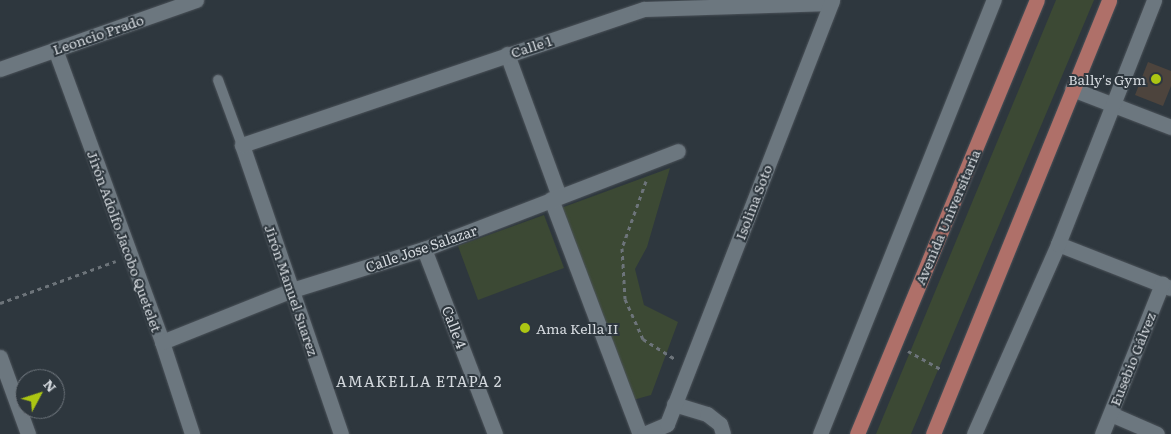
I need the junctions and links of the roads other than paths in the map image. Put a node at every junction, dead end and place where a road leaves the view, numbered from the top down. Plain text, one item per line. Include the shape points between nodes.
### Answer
1 (196, 0) edge
2 (994, 0) edge
3 (1037, 0) edge
4 (1109, 0) edge
5 (1154, 0) edge
6 (832, 2) edge
7 (55, 49) junction
8 (507, 54) junction
9 (0, 69) edge
10 (218, 80) dead end
11 (1072, 89) junction
12 (1113, 105) junction
13 (1171, 127) edge
14 (242, 145) junction
15 (678, 151) dead end
16 (555, 198) junction
17 (1058, 244) junction
18 (424, 248) junction
19 (1167, 286) edge
20 (292, 290) junction
21 (162, 342) junction
22 (0, 357) edge
23 (674, 404) junction
24 (1111, 414) junction
25 (860, 430) edge
26 (27, 434) edge
27 (192, 434) edge
28 (341, 434) edge
29 (495, 434) edge
30 (642, 434) edge
31 (723, 434) edge
32 (820, 434) edge
33 (933, 434) edge
34 (974, 434) edge
35 (1102, 434) edge
36 (1157, 434) edge

1 - 7 street, Leoncio Prado
2 - 32 street
3 - 25 main road, Avenida Universitaria
4 - 11 main road
5 - 12 street
6 - 8 street, Calle 1 via 644,9
6 - 23 street, Isolina Soto
7 - 9 street, Leoncio Prado
7 - 21 street, Jirón Adolfo Jacobo Quetelet
8 - 14 street, Calle 1
8 - 16 street
10 - 14 lane
11 - 12 street
11 - 33 main road
12 - 13 street
12 - 17 street
14 - 20 street, Jirón Manuel Suarez
15 - 16 street, Calle Jose Salazar
16 - 18 street, Calle Jose Salazar
16 - 30 street
17 - 19 street
17 - 34 street
18 - 20 street, Calle Jose Salazar
18 - 29 street, Calle 4
19 - 24 street, Eusebio Gálvez
20 - 21 street, Calle Jose Salazar
20 - 28 street, Jirón Manuel Suarez
21 - 27 street, Jirón Adolfo Jacobo Quetelet
22 - 26 street
23 - 30 street, Isolina Soto via 667,424
23 - 31 street via 707,414 720,424
24 - 35 street, Eusebio Gálvez
24 - 36 street

